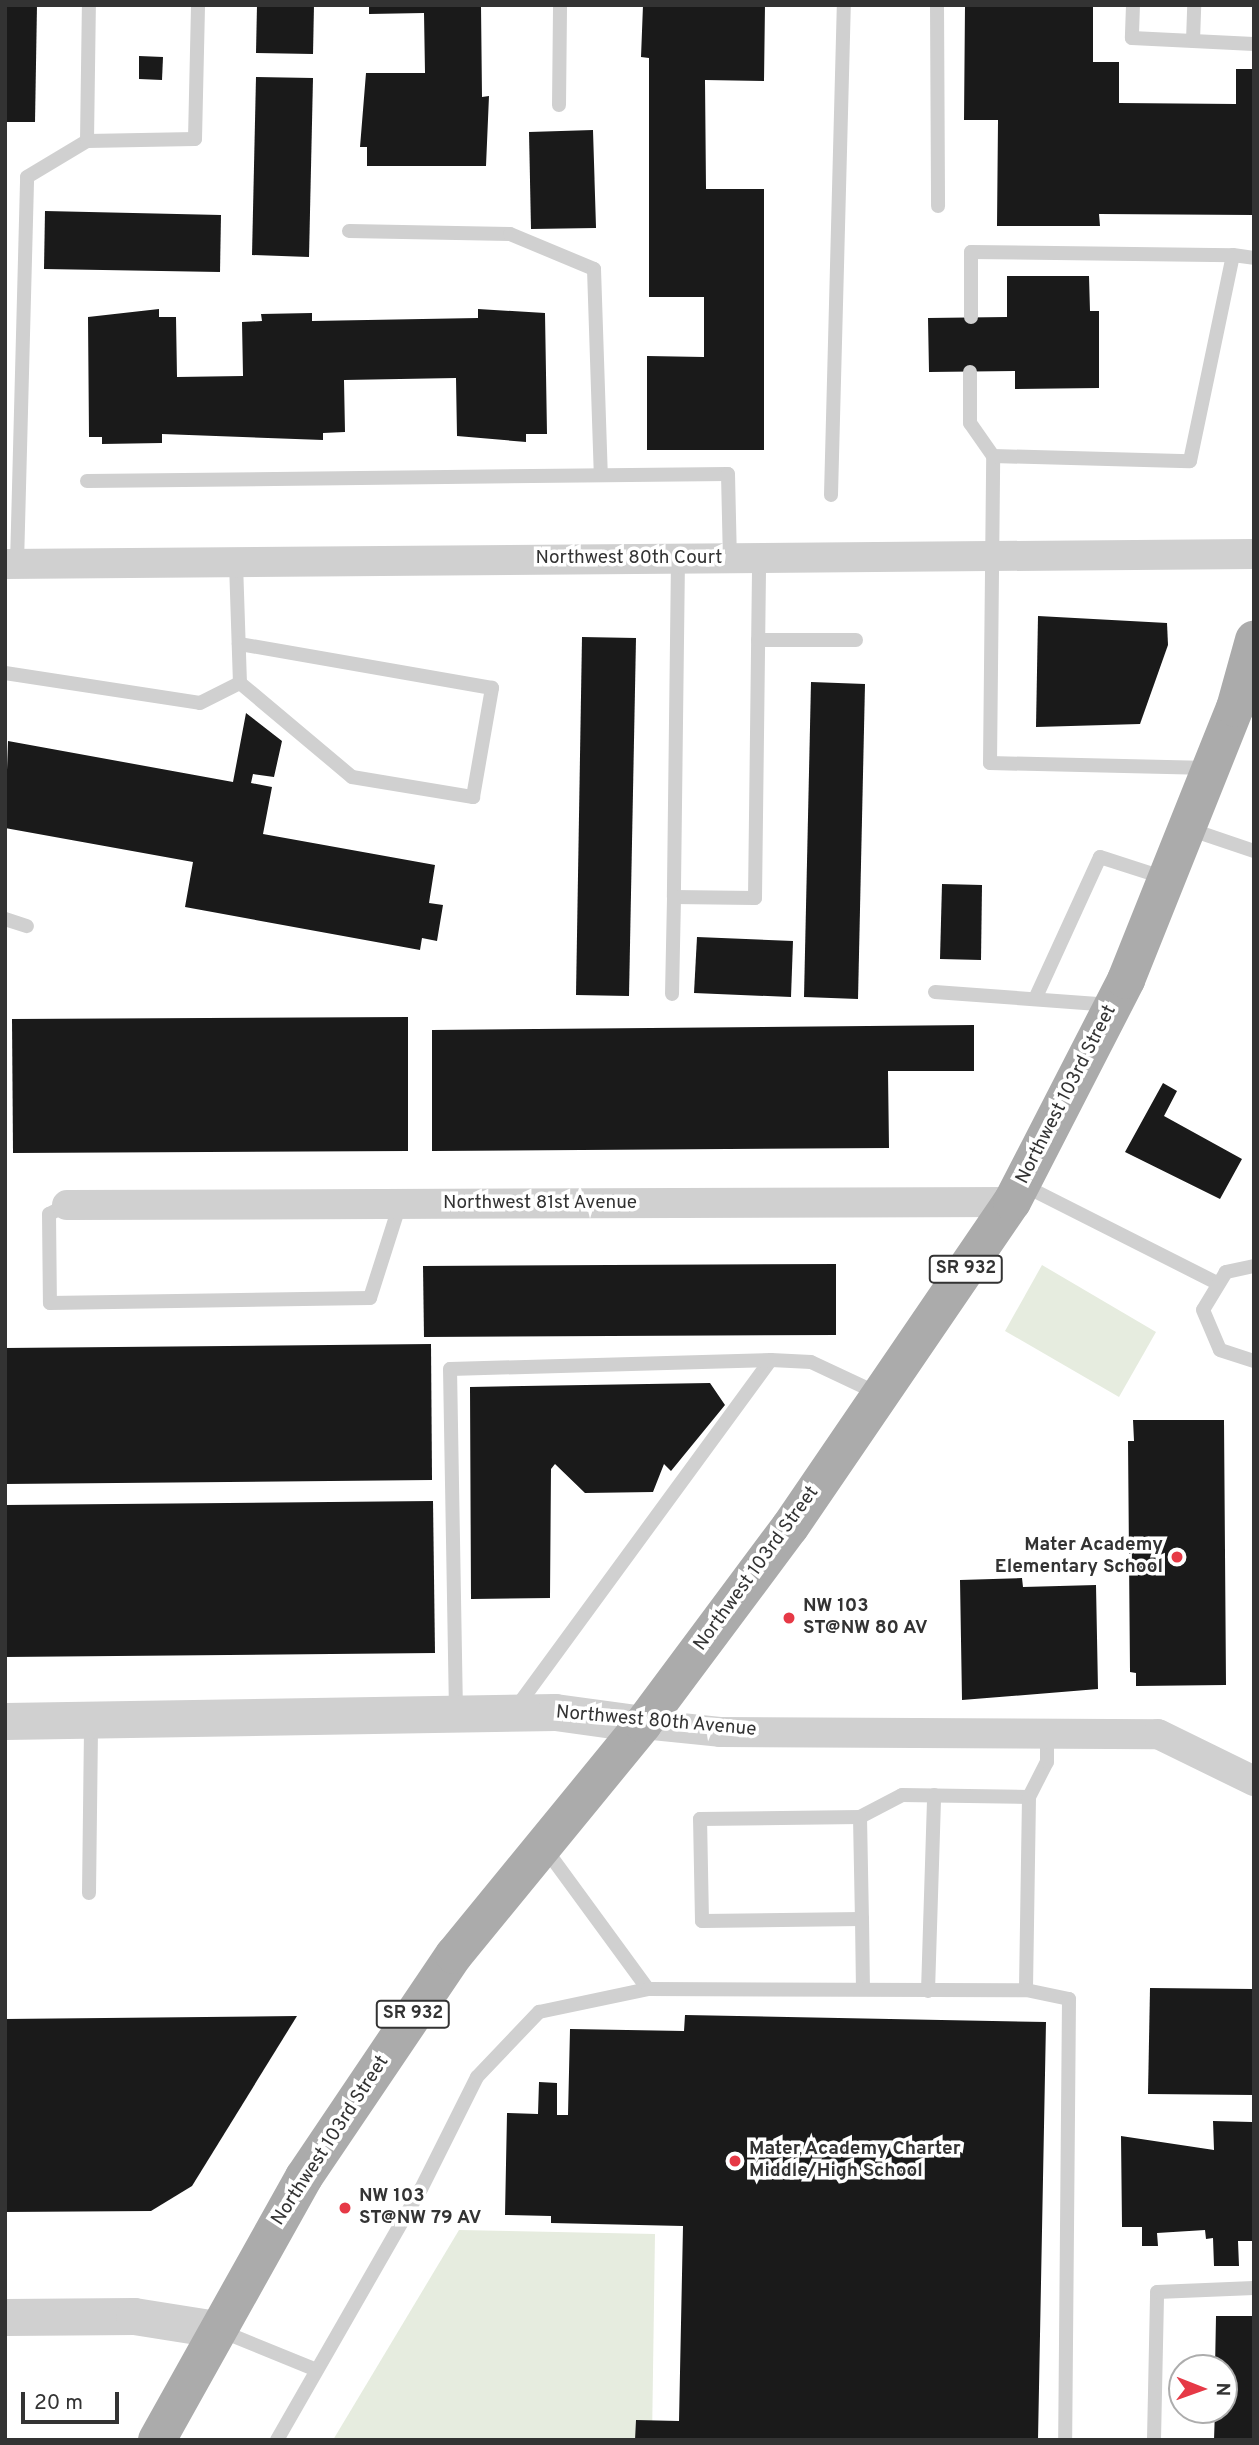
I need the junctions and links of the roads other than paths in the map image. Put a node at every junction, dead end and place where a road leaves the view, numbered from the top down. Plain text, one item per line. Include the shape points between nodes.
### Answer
1 (89, 5) edge
2 (198, 5) edge
3 (560, 5) edge
4 (844, 5) edge
5 (937, 5) edge
6 (1133, 5) edge
7 (1194, 5) edge
8 (1193, 41) junction
9 (1254, 44) edge
10 (559, 105) dead end
11 (87, 141) junction
12 (938, 205) dead end
13 (349, 231) dead end
14 (1233, 256) junction
15 (1254, 258) edge
16 (971, 317) dead end
17 (970, 372) dead end
18 (993, 456) junction
19 (601, 475) junction
20 (87, 481) dead end
21 (831, 495) dead end
22 (1254, 554) edge
23 (988, 556) junction
24 (759, 558) junction
25 (678, 559) junction
26 (730, 559) junction
27 (236, 563) junction
28 (11, 564) edge
29 (758, 640) junction
30 (856, 640) dead end
31 (1254, 640) edge
32 (239, 644) junction
33 (5, 673) edge
34 (240, 684) junction
35 (1211, 768) junction
36 (1187, 828) junction
37 (1254, 851) edge
38 (1167, 878) junction
39 (674, 897) junction
40 (5, 919) edge
41 (27, 926) dead end
42 (935, 992) dead end
43 (672, 994) dead end
44 (1035, 999) junction
45 (1113, 1005) junction
46 (1016, 1193) junction
47 (400, 1204) junction
48 (67, 1205) joint
49 (1254, 1266) edge
50 (1215, 1282) junction
51 (771, 1360) junction
52 (1254, 1361) edge
53 (881, 1394) junction
54 (511, 1715) junction
55 (456, 1716) junction
56 (91, 1720) junction
57 (5, 1721) edge
58 (643, 1724) junction
59 (1047, 1733) junction
60 (1254, 1781) edge
61 (934, 1795) junction
62 (1029, 1797) junction
63 (860, 1816) junction
64 (543, 1846) junction
65 (89, 1893) dead end
66 (862, 1919) junction
67 (648, 1989) junction
68 (863, 1989) junction
69 (1026, 1990) junction
70 (929, 1991) junction
71 (1254, 2288) edge
72 (5, 2317) edge
73 (216, 2329) junction
74 (314, 2369) junction
75 (158, 2440) edge
76 (277, 2440) edge
77 (1065, 2440) edge
78 (1154, 2440) edge

1 - 11 lane
2 - 11 lane via 195,139
3 - 10 lane
4 - 21 lane
5 - 12 lane
6 - 8 lane via 1132,38
7 - 8 lane
8 - 9 lane
11 - 28 lane via 27,177
13 - 19 lane via 510,234 594,270
14 - 15 lane
14 - 16 lane via 971,252
14 - 18 lane via 1190,461
17 - 18 lane via 970,423
18 - 23 lane
19 - 20 lane
19 - 26 lane via 728,474
22 - 23 street, Northwest 80th Court
23 - 24 street, Northwest 80th Court
23 - 35 lane via 990,763
24 - 26 street, Northwest 80th Court
24 - 29 lane
25 - 26 street, Northwest 80th Court
25 - 27 street, Northwest 80th Court
25 - 39 lane
27 - 28 street, Northwest 80th Court
27 - 32 lane
29 - 30 lane
29 - 39 lane via 755,898
31 - 35 main road, Northwest 103rd Street / SR 932
32 - 34 lane
32 - 34 lane via 492,688 473,797 352,777
33 - 34 lane via 200,703
35 - 36 main road, Northwest 103rd Street / SR 932
36 - 37 lane
36 - 38 main road, Northwest 103rd Street / SR 932
38 - 44 lane via 1100,857
38 - 45 main road, Northwest 103rd Street / SR 932
39 - 43 lane
40 - 41 lane
42 - 44 lane
44 - 45 lane
45 - 46 main road, Northwest 103rd Street / SR 932
46 - 47 street, Northwest 81st Avenue
46 - 50 lane
46 - 53 main road, Northwest 103rd Street / SR 932
47 - 48 street, Northwest 81st Avenue
47 - 48 lane via 370,1298 50,1303 49,1214
49 - 50 lane
50 - 52 lane via 1203,1310 1210,1339 1233,1358
51 - 53 lane via 811,1362
51 - 54 lane
51 - 55 lane via 450,1369
53 - 58 main road, Northwest 103rd Street / SR 932
54 - 55 street, Northwest 80th Avenue
54 - 58 street, Northwest 80th Avenue via 555,1712
55 - 56 street, Northwest 80th Avenue
56 - 57 street, Northwest 80th Avenue
56 - 65 lane
58 - 59 street, Northwest 80th Avenue via 720,1732
58 - 64 main road, Northwest 103rd Street / SR 932
59 - 60 street, Northwest 80th Avenue via 1158,1734
59 - 62 lane via 1047,1762
61 - 62 lane
61 - 63 lane via 902,1795
61 - 70 lane
62 - 69 lane
63 - 66 lane
63 - 66 lane via 700,1819 700,1844 702,1921
64 - 67 lane
64 - 73 main road, Northwest 103rd Street / SR 932 via 454,1955 337,2126
66 - 68 lane
67 - 68 lane
67 - 74 lane via 568,2002 539,2012 517,2031 477,2077 421,2189
68 - 70 lane
69 - 70 lane
69 - 77 lane via 1069,1998 1071,2012
71 - 78 lane via 1157,2292
72 - 73 street via 134,2316
73 - 74 lane
73 - 75 main road, Northwest 103rd Street / SR 932
74 - 76 lane

